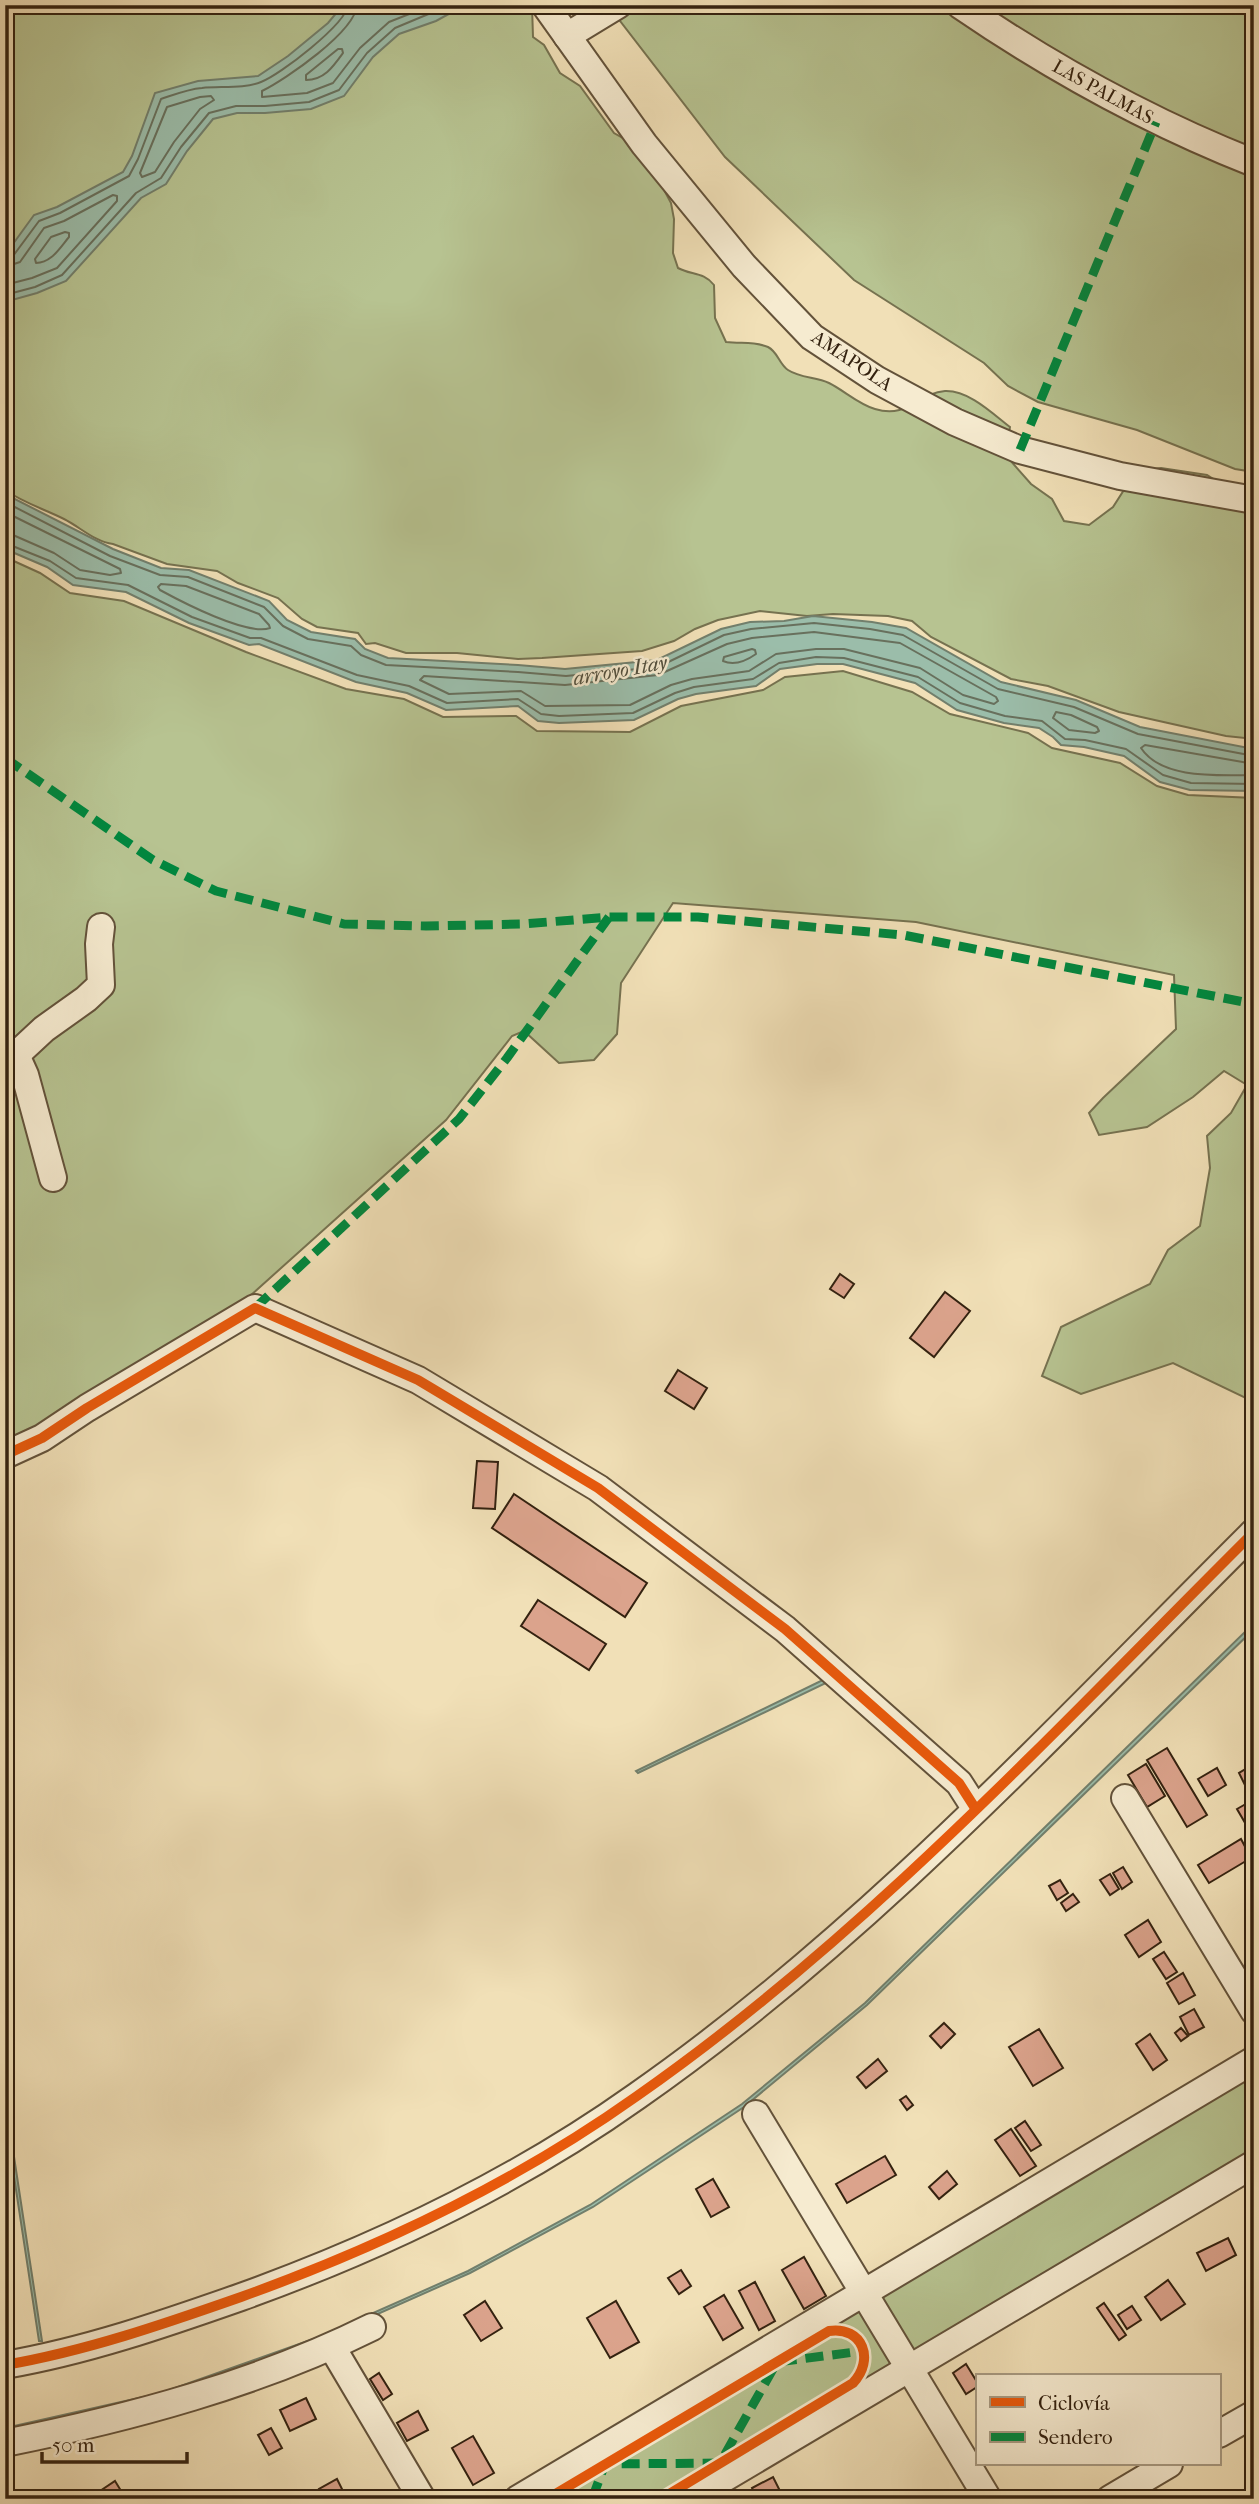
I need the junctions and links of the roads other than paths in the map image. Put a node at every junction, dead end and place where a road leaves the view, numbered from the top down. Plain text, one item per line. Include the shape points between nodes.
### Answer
1 (545, 5) edge
2 (618, 5) edge
3 (960, 5) edge
4 (567, 36) junction
5 (1254, 163) edge
6 (1254, 500) edge
7 (102, 926) dead end
8 (11, 1056) edge
9 (53, 1178) dead end
10 (5, 1455) edge
11 (1254, 1532) edge
12 (1125, 1798) dead end
13 (975, 1808) junction
14 (1254, 2011) edge
15 (1254, 2060) edge
16 (756, 2114) dead end
17 (1254, 2164) edge
18 (864, 2293) junction
19 (372, 2327) dead end
20 (332, 2347) junction
21 (5, 2365) edge
22 (909, 2368) junction
23 (1254, 2414) edge
24 (1220, 2433) edge
25 (5, 2443) edge
26 (1166, 2466) edge
27 (422, 2499) edge
28 (518, 2499) edge
29 (689, 2499) edge
30 (988, 2499) edge
31 (1110, 2499) edge

1 - 4 street, AMAPOLA
2 - 4 street
3 - 5 street, LAS PALMAS via 1006,37 1156,122
4 - 6 street, AMAPOLA via 645,144 744,266 812,337 877,380 1020,450 1121,476
7 - 8 street via 101,985
8 - 9 street via 25,1075
10 - 13 street via 43,1438 256,1308 418,1380 598,1488 785,1629 959,1783
11 - 13 street
12 - 14 street
13 - 21 street via 821,1954 704,2049 634,2099 512,2174 305,2274 145,2331
15 - 18 street
16 - 18 street
17 - 22 street
18 - 22 street
18 - 28 street
19 - 20 street
20 - 25 street via 83,2428
20 - 27 street
22 - 29 street
22 - 30 street
23 - 24 street
26 - 31 street

